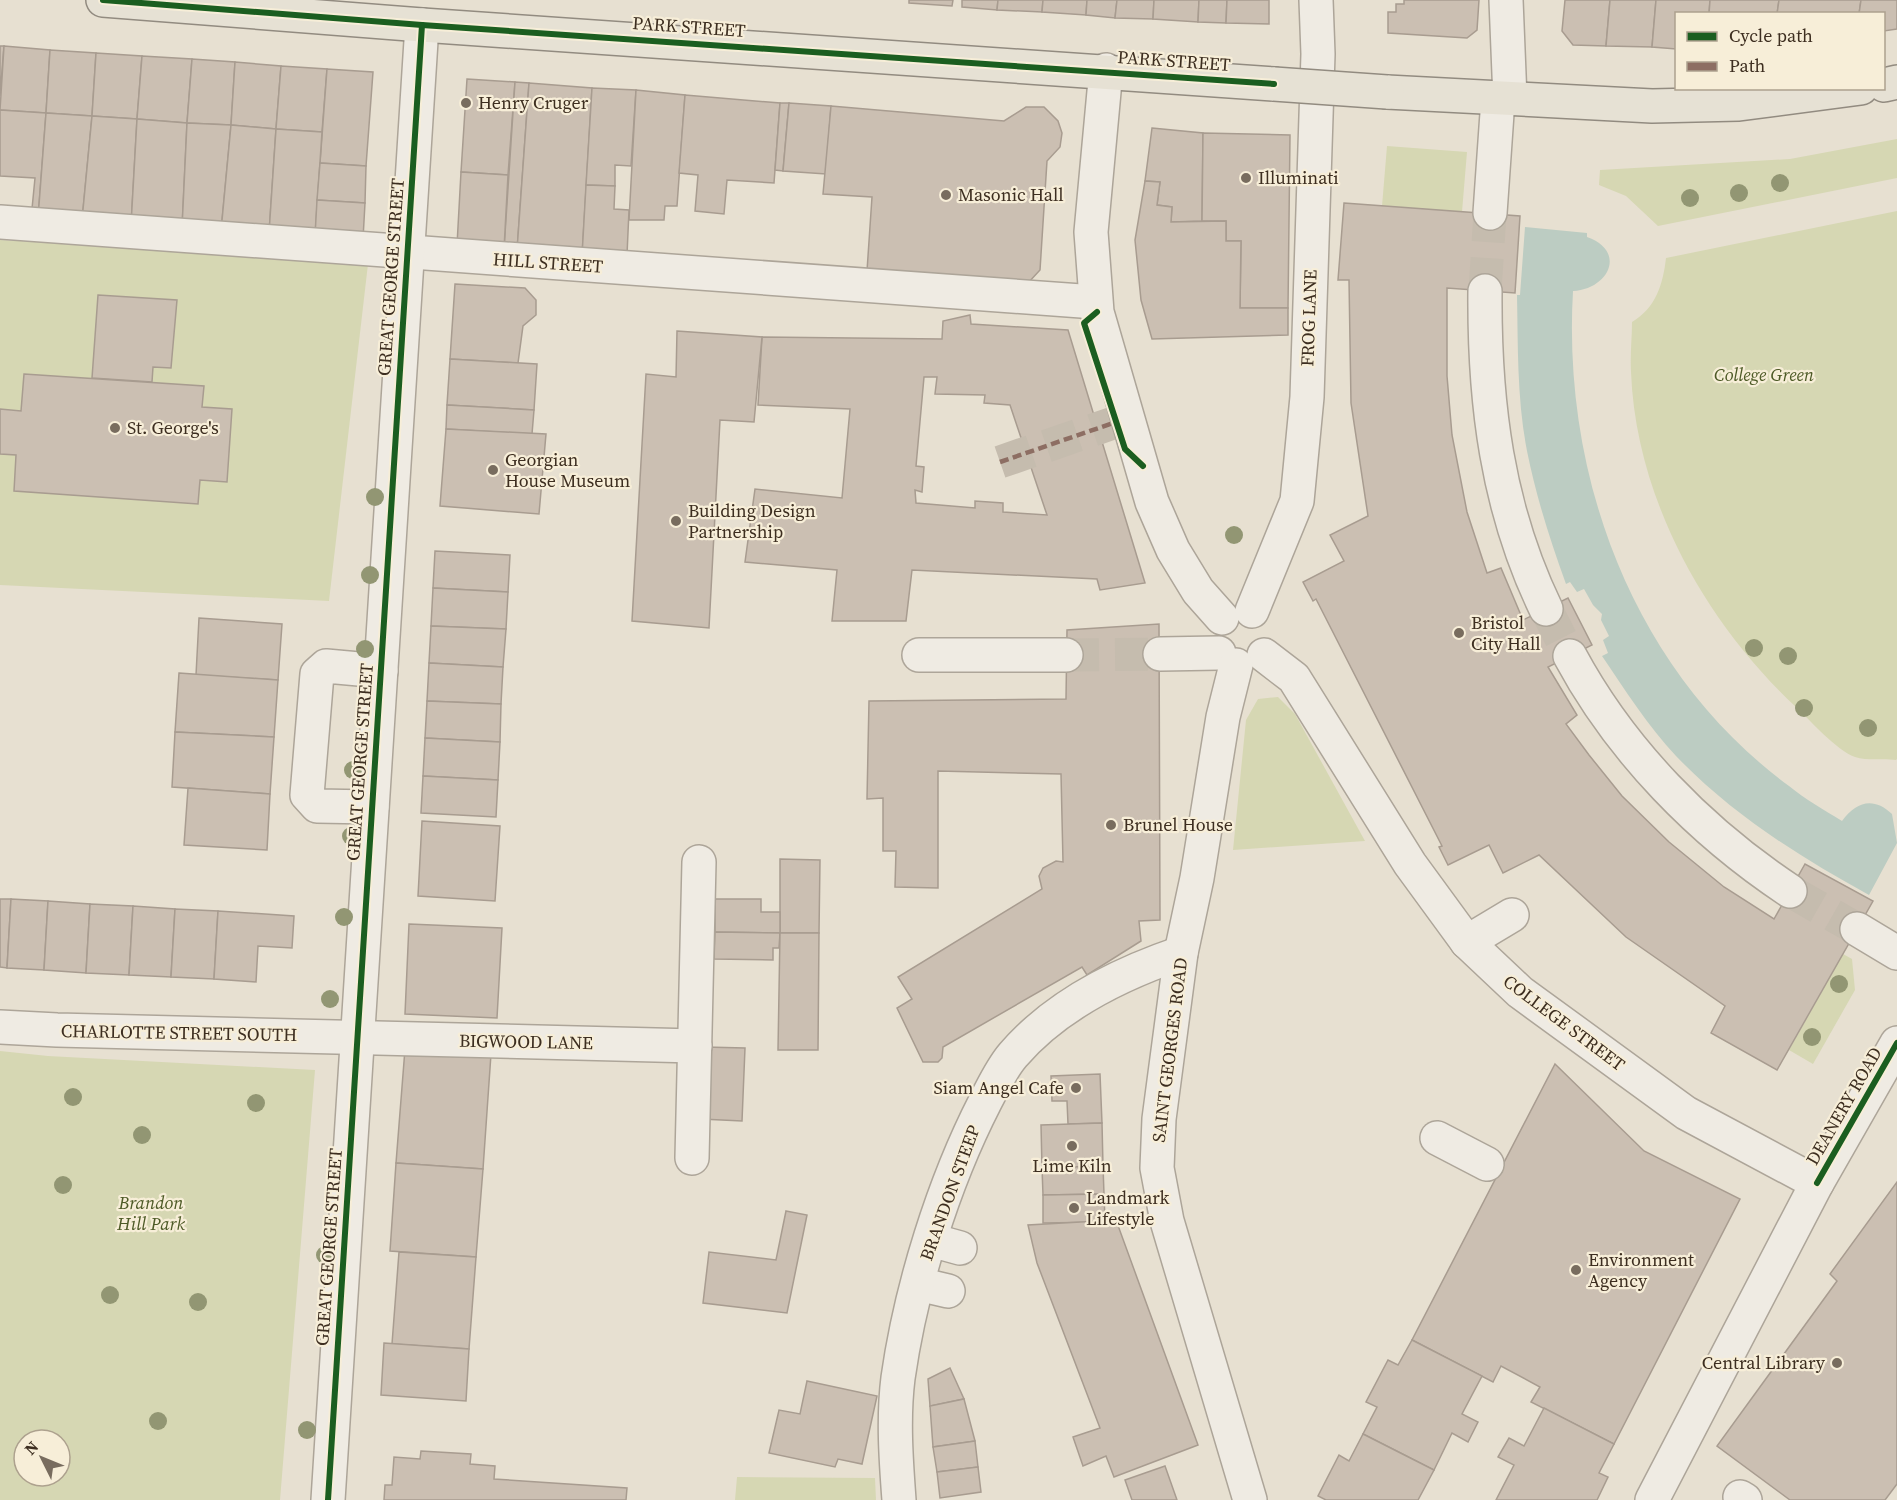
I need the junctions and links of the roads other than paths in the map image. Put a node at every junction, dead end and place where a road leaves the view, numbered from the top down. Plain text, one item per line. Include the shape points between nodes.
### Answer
1 (103, 0) edge
2 (1506, 0) edge
3 (1317, 9) edge
4 (422, 25) junction
5 (1106, 70) junction
6 (1846, 90) edge
7 (1504, 99) junction
8 (1490, 213) tunnel mouth
9 (0, 222) edge
10 (408, 252) junction
11 (1485, 291) tunnel mouth
12 (1095, 302) junction
13 (1546, 609) tunnel mouth
14 (1237, 614) junction
15 (1160, 654) tunnel mouth
16 (919, 655) dead end
17 (1066, 655) tunnel mouth
18 (1570, 656) tunnel mouth
19 (1240, 657) junction
20 (381, 671) junction
21 (372, 807) junction
22 (699, 862) dead end
23 (1790, 891) tunnel mouth
24 (1512, 915) dead end
25 (1857, 929) tunnel mouth
26 (1467, 942) junction
27 (1181, 953) junction
28 (1897, 953) edge
29 (0, 1027) edge
30 (357, 1037) junction
31 (1897, 1043) edge
32 (695, 1046) junction
33 (1437, 1138) dead end
34 (692, 1158) dead end
35 (1487, 1164) dead end
36 (1817, 1183) junction
37 (328, 1500) edge
38 (899, 1500) edge
39 (1250, 1500) edge
40 (1652, 1500) edge

1 - 4 main road, PARK STREET
2 - 7 street
3 - 14 street, FROG LANE via 1297,397 1298,501
4 - 5 main road, PARK STREET
4 - 10 street, GREAT GEORGE STREET
5 - 7 main road, PARK STREET, bridge
5 - 12 street via 1091,232
6 - 7 main road via 1739,104 1652,106
7 - 8 street
9 - 10 street, HILL STREET
10 - 12 street, HILL STREET
10 - 20 street, GREAT GEORGE STREET
11 - 13 street via 1488,404 1503,494 1526,565
12 - 14 street via 1152,501 1173,550 1198,591
14 - 19 street via 1218,625 1215,638
14 - 19 street via 1262,616 1270,629 1270,644
15 - 19 street
16 - 17 street
18 - 23 street via 1608,717 1674,795 1724,842
19 - 26 street, COLLEGE STREET via 1294,678 1410,864
19 - 27 street, SAINT GEORGES ROAD via 1223,717
20 - 21 street, GREAT GEORGE STREET
20 - 21 street via 326,666 316,674 307,795 317,806
21 - 30 street, GREAT GEORGE STREET
22 - 32 street
24 - 26 street
25 - 28 street
26 - 36 street, COLLEGE STREET via 1520,993 1686,1113
27 - 38 street, BRANDON STEEP via 1139,968 1044,1025 1011,1057 966,1139 933,1288 898,1379 895,1426
27 - 39 street, SAINT GEORGES ROAD via 1159,1119 1157,1168 1167,1221
29 - 30 street, CHARLOTTE STREET SOUTH
30 - 32 street, BIGWOOD LANE
30 - 37 street, GREAT GEORGE STREET
31 - 36 street, DEANERY ROAD
32 - 34 street
33 - 35 street
36 - 40 street, DEANERY ROAD

